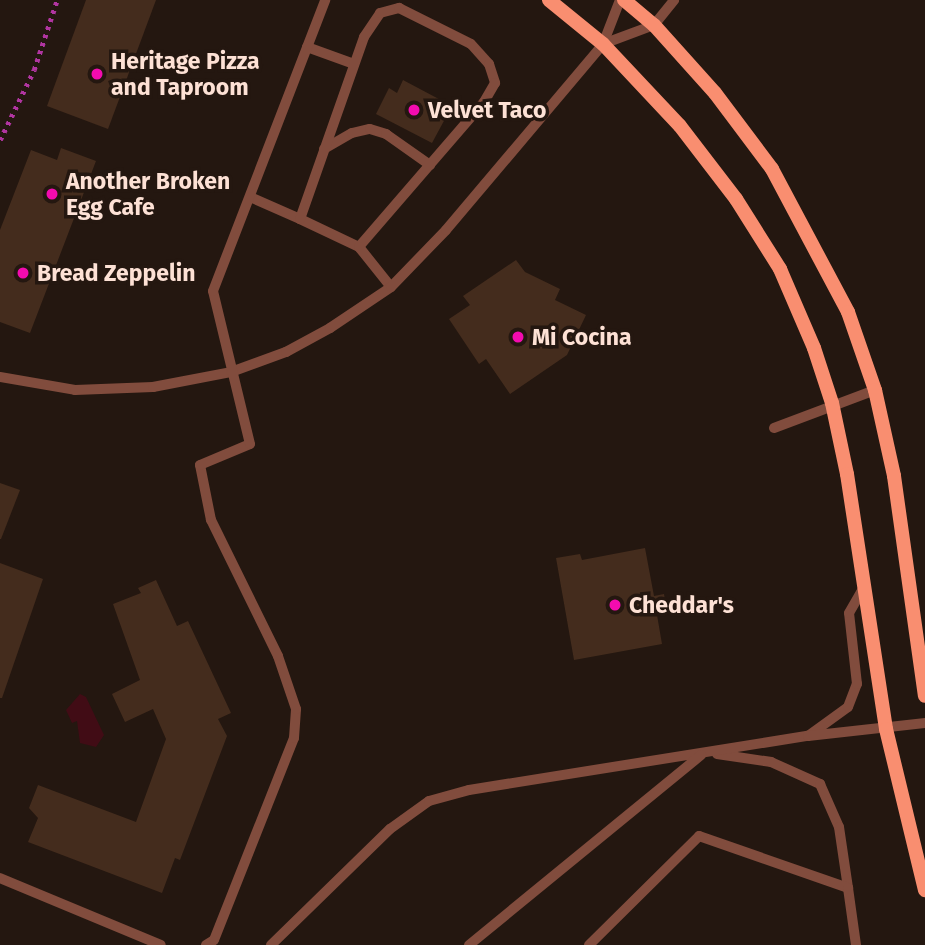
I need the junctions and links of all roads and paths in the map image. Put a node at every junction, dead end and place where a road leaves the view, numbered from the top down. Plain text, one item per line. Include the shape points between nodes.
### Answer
1 (57, 0) edge
2 (325, 0) edge
3 (548, 0) edge
4 (622, 0) edge
5 (674, 0) edge
6 (654, 25) junction
7 (603, 44) junction
8 (307, 47) junction
9 (354, 64) junction
10 (0, 139) edge
11 (324, 149) junction
12 (430, 165) junction
13 (250, 197) junction
14 (300, 219) junction
15 (359, 247) junction
16 (391, 287) junction
17 (231, 372) junction
18 (0, 377) edge
19 (875, 390) junction
20 (832, 403) junction
21 (774, 428) dead end
22 (864, 587) junction
23 (925, 696) edge
24 (925, 723) edge
25 (886, 730) junction
26 (808, 736) junction
27 (704, 753) junction
28 (0, 878) edge
29 (848, 888) junction
30 (925, 890) edge
31 (161, 945) edge
32 (206, 945) edge
33 (271, 945) edge
34 (469, 945) edge
35 (589, 945) edge
36 (856, 945) edge

1 - 10 path via 34,70
2 - 8 lane
3 - 7 street
4 - 6 street
4 - 7 lane
5 - 6 lane
6 - 7 lane
6 - 19 street via 715,93 772,169 848,312
7 - 16 lane via 446,230
7 - 20 street via 680,126 737,199 780,269
8 - 9 lane
8 - 13 lane
9 - 11 lane
9 - 12 lane via 363,37 380,13 399,8 471,44 489,64 495,83 484,102
11 - 12 lane via 352,133 370,129
11 - 14 lane
12 - 15 lane
13 - 14 lane
13 - 17 lane via 213,291
14 - 15 lane
15 - 16 lane
16 - 17 lane via 297,346
17 - 18 lane via 153,387 75,390
17 - 32 lane via 250,444 200,465 208,509 278,656 295,719 294,738 214,940
19 - 20 lane
19 - 23 street via 894,476
20 - 21 lane
20 - 22 street
22 - 25 street
22 - 26 lane via 849,613 857,684 848,707
24 - 25 lane
25 - 26 lane
25 - 30 street
26 - 27 lane
27 - 29 lane via 771,762 820,784 839,827
27 - 33 lane via 469,790 429,801 390,828
27 - 34 lane
28 - 31 lane
29 - 35 lane via 699,836
29 - 36 lane

